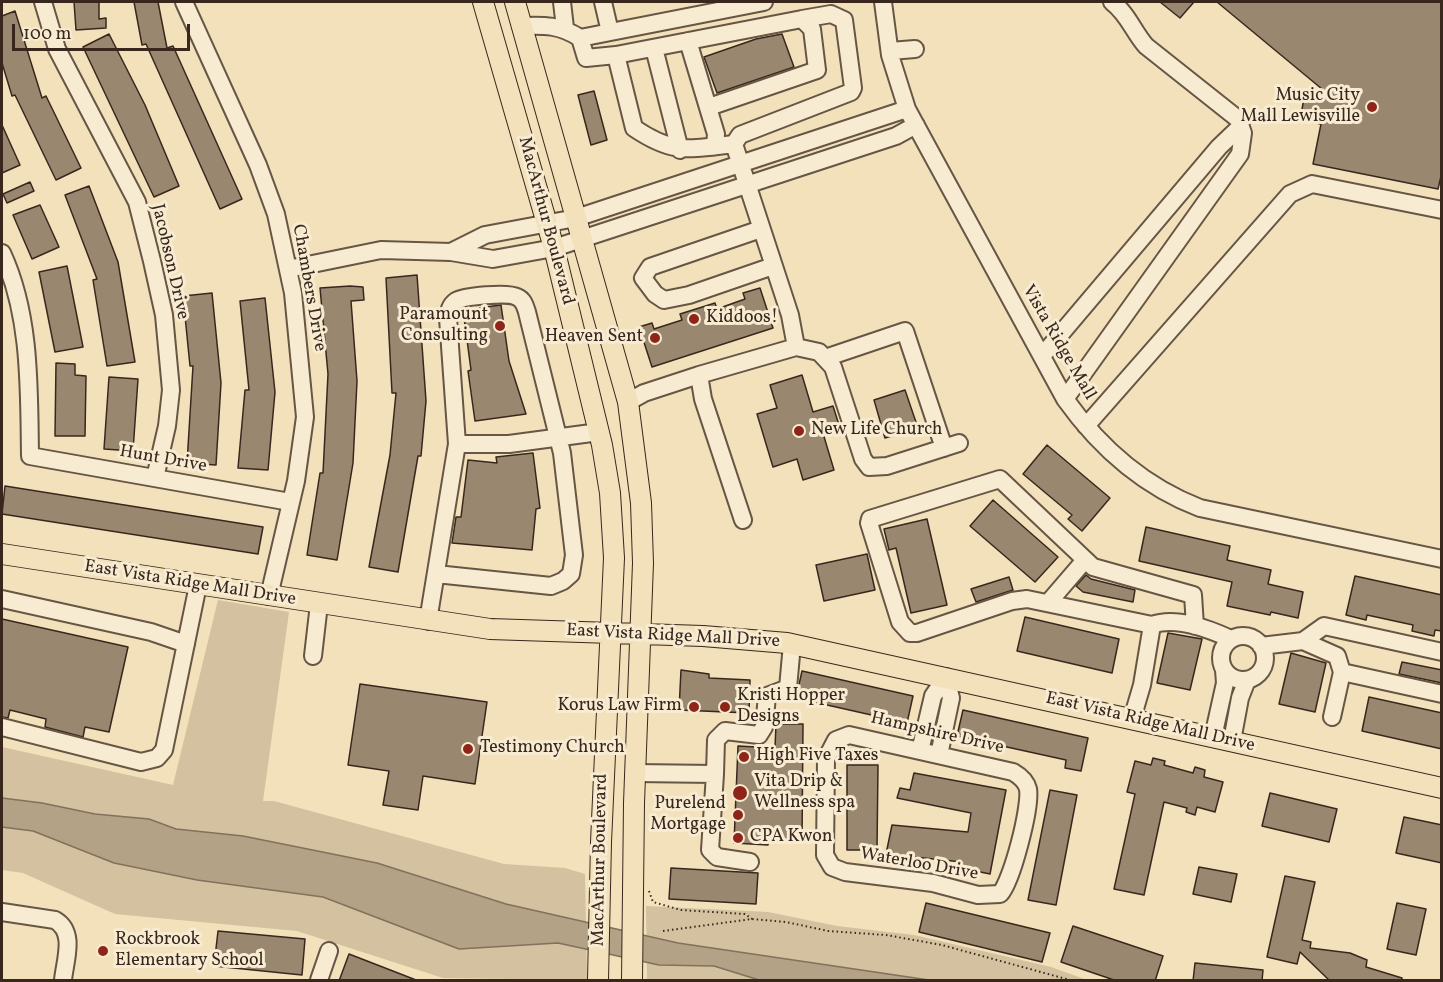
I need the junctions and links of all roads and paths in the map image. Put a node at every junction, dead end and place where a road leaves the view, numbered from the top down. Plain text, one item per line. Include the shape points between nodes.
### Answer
1 (43, 2) edge
2 (184, 2) edge
3 (483, 2) edge
4 (515, 2) edge
5 (562, 2) edge
6 (603, 2) edge
7 (764, 2) edge
8 (883, 2) edge
9 (1112, 2) edge
10 (802, 20) junction
11 (521, 26) junction
12 (565, 28) junction
13 (610, 32) junction
14 (580, 38) junction
15 (688, 41) junction
16 (654, 48) junction
17 (915, 48) dead end
18 (890, 51) junction
19 (616, 55) junction
20 (709, 107) junction
21 (907, 109) junction
22 (916, 125) junction
23 (1241, 126) junction
24 (734, 144) junction
25 (715, 146) junction
26 (680, 150) junction
27 (740, 164) junction
28 (746, 186) junction
29 (1442, 210) edge
30 (576, 218) junction
31 (547, 224) junction
32 (761, 229) junction
33 (582, 238) junction
34 (554, 248) junction
35 (451, 252) junction
36 (2, 253) edge
37 (773, 266) junction
38 (288, 269) junction
39 (796, 347) junction
40 (1042, 356) junction
41 (825, 358) junction
42 (699, 375) junction
43 (1065, 399) junction
44 (628, 402) junction
45 (1086, 426) junction
46 (599, 432) junction
47 (559, 438) junction
48 (457, 444) junction
49 (155, 478) junction
50 (290, 502) junction
51 (743, 520) dead end
52 (2, 554) edge
53 (1442, 559) edge
54 (1085, 560) junction
55 (436, 574) junction
56 (198, 585) junction
57 (269, 596) junction
58 (2, 599) edge
59 (1048, 603) junction
60 (319, 604) junction
61 (428, 621) junction
62 (1152, 625) junction
63 (1195, 626) junction
64 (610, 633) junction
65 (641, 633) junction
66 (1231, 639) junction
67 (1303, 641) junction
68 (186, 644) junction
69 (792, 644) junction
70 (1261, 646) junction
71 (1442, 652) edge
72 (313, 656) dead end
73 (1224, 670) junction
74 (1342, 672) junction
75 (946, 677) junction
76 (1247, 680) junction
77 (1442, 694) edge
78 (1332, 717) dead end
79 (1132, 719) junction
80 (2, 727) edge
81 (1223, 739) junction
82 (920, 751) junction
83 (939, 755) junction
84 (635, 773) junction
85 (715, 774) junction
86 (1442, 788) edge
87 (750, 862) dead end
88 (832, 867) joint
89 (647, 890) dead end
90 (1000, 894) joint
91 (2, 912) edge
92 (752, 919) junction
93 (663, 931) dead end
94 (329, 951) dead end
95 (598, 978) edge
96 (632, 980) edge
97 (63, 981) edge
98 (319, 981) edge
99 (1070, 981) edge

1 - 49 street, Jacobson Drive via 57,49 137,202 152,261 164,315 171,390
2 - 38 street, Chambers Drive via 258,165 276,214
3 - 31 main road, MacArthur Boulevard
4 - 11 main road, MacArthur Boulevard
5 - 12 street
6 - 13 street
7 - 13 street
8 - 18 street, Vista Ridge Mall
9 - 23 street via 1125,12 1146,46 1238,119
10 - 15 street
10 - 20 street via 812,29 817,70
10 - 24 street via 831,14 844,20 851,92 740,135
11 - 12 street
11 - 30 main road, MacArthur Boulevard
12 - 14 street
13 - 14 street
14 - 19 street via 586,58
15 - 16 street
15 - 20 street
16 - 19 street
16 - 26 street
17 - 18 street
18 - 21 street, Vista Ridge Mall
19 - 26 street via 634,128 653,141
20 - 25 street
21 - 22 street, Vista Ridge Mall
21 - 27 street
22 - 28 street via 896,136
22 - 40 street, Vista Ridge Mall
23 - 40 street
23 - 43 street via 1240,154
24 - 25 street
24 - 27 street
25 - 26 street
27 - 28 street
27 - 30 street
28 - 32 street
28 - 33 street
29 - 45 street via 1312,184 1290,194
30 - 31 street
30 - 33 main road, MacArthur Boulevard
31 - 34 main road, MacArthur Boulevard
31 - 35 street via 485,235
32 - 37 street
32 - 37 street via 650,267 643,278 664,300
33 - 34 street
33 - 44 main road, MacArthur Boulevard
34 - 35 street via 493,258
34 - 46 main road, MacArthur Boulevard
35 - 38 street via 381,250
36 - 49 street, Hunt Drive via 28,352 30,456
37 - 39 street
38 - 50 street, Chambers Drive via 301,354 305,417
39 - 41 street via 819,352
39 - 42 street
40 - 43 street, Vista Ridge Mall
41 - 41 street via 905,331 951,446 887,466 869,467 833,367
42 - 44 street
42 - 51 street via 703,399
43 - 45 street, Vista Ridge Mall
44 - 65 main road, MacArthur Boulevard via 643,525
45 - 53 street, Vista Ridge Mall via 1135,474 1200,508
46 - 47 street
46 - 64 main road, MacArthur Boulevard via 613,527
47 - 48 street via 509,444
47 - 48 street via 524,303 504,294 457,300 450,307
47 - 55 street via 574,555 571,574 551,586
48 - 55 street
49 - 50 street, Hunt Drive
50 - 57 street, Chambers Drive
52 - 56 main road, East Vista Ridge Mall Drive
54 - 59 street
54 - 59 street via 1000,479 870,519 900,622 910,633 1012,601
54 - 63 street via 1093,567 1193,595
55 - 61 street
56 - 57 main road, East Vista Ridge Mall Drive
56 - 68 street
57 - 60 main road, East Vista Ridge Mall Drive
58 - 68 street
59 - 62 street
60 - 61 main road, East Vista Ridge Mall Drive
60 - 72 street
61 - 64 main road, East Vista Ridge Mall Drive via 518,631
62 - 63 street via 1162,621
62 - 79 street
63 - 66 street
64 - 65 main road, East Vista Ridge Mall Drive
64 - 95 main road, MacArthur Boulevard
65 - 69 main road, East Vista Ridge Mall Drive
65 - 84 main road, MacArthur Boulevard
66 - 70 street via 1251,637
66 - 73 street via 1222,650
67 - 70 street
67 - 71 street via 1324,626
67 - 74 street via 1337,656
68 - 80 street via 164,750 157,758 141,762
69 - 75 main road, East Vista Ridge Mall Drive
69 - 85 street via 788,688 766,696 764,727 759,735 725,731 716,740
70 - 76 street via 1264,666
73 - 76 street via 1234,678
73 - 81 street
74 - 77 street
74 - 78 street
75 - 79 main road, East Vista Ridge Mall Drive
75 - 82 street via 933,696
75 - 83 street via 951,698
76 - 81 street
79 - 81 main road, East Vista Ridge Mall Drive
81 - 86 main road, East Vista Ridge Mall Drive
82 - 83 street, Hampshire Drive
82 - 88 street, Hampshire Drive via 856,736 836,740 826,759 825,855
83 - 90 street, Hampshire Drive via 1013,772 1025,783 1028,800 1011,877
84 - 85 street
84 - 96 main road, MacArthur Boulevard
85 - 87 street via 710,850 717,857
88 - 90 street, Waterloo Drive via 933,883 978,895
89 - 92 path via 653,902 681,910 745,914
91 - 97 street via 62,924 68,938
92 - 93 path
92 - 99 path via 942,945
94 - 98 street

